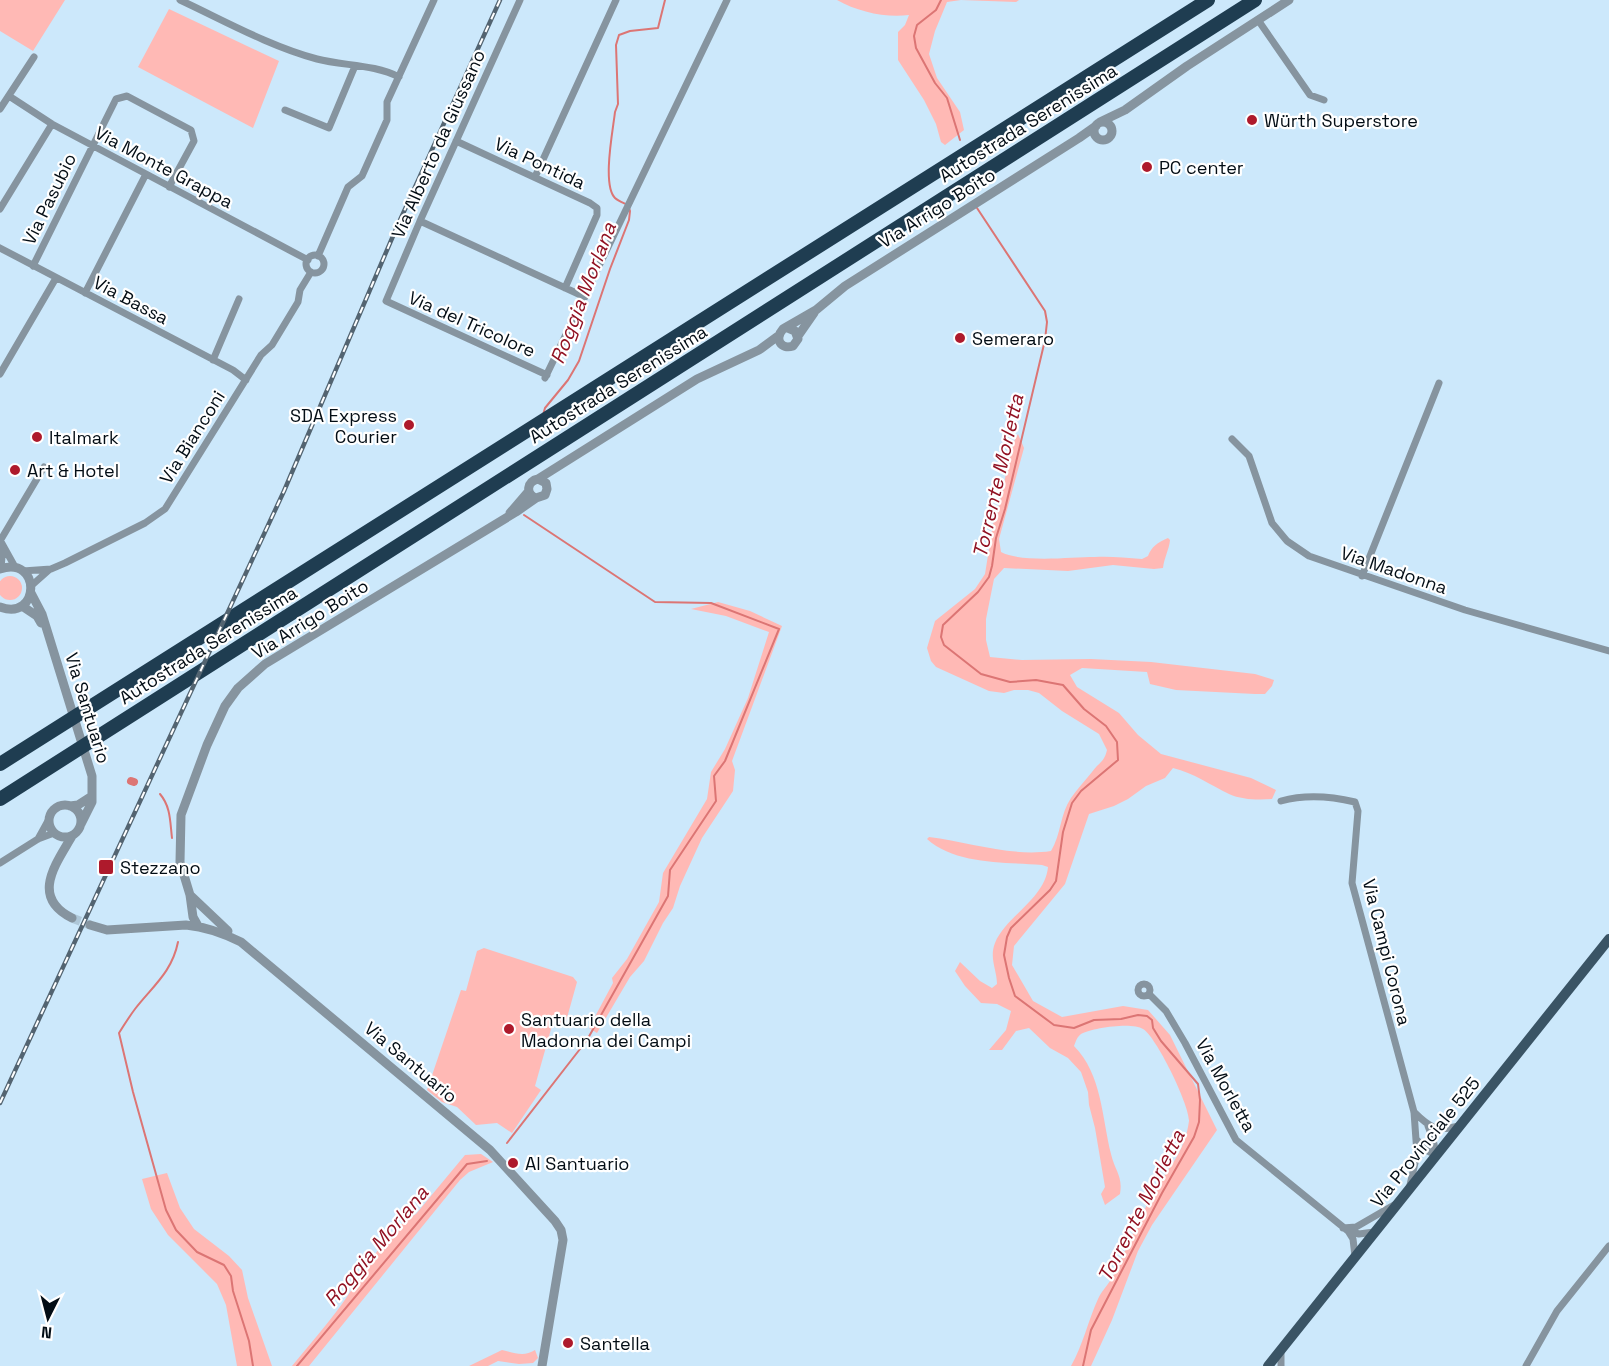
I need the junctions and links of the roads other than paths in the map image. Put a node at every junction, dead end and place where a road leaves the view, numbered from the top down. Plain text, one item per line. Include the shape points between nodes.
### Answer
1 (434, 0) edge
2 (520, 0) edge
3 (616, 0) edge
4 (727, 0) edge
5 (1208, 0) edge
6 (1255, 0) edge
7 (1289, 0) edge
8 (183, 2) edge
9 (1258, 20) junction
10 (34, 57) dead end
11 (355, 66) junction
12 (399, 77) junction
13 (9, 96) junction
14 (1324, 100) dead end
15 (0, 109) edge
16 (285, 110) dead end
17 (1125, 110) junction
18 (52, 124) junction
19 (1098, 124) junction
20 (1112, 132) junction
21 (1097, 137) junction
22 (1079, 138) junction
23 (456, 141) junction
24 (92, 145) junction
25 (146, 174) junction
26 (535, 177) junction
27 (169, 187) junction
28 (0, 209) edge
29 (420, 221) junction
30 (0, 248) edge
31 (318, 256) junction
32 (308, 260) junction
33 (33, 266) junction
34 (311, 272) junction
35 (56, 278) junction
36 (565, 288) junction
37 (88, 294) junction
38 (585, 297) junction
39 (239, 299) dead end
40 (386, 301) joint
41 (816, 310) junction
42 (788, 328) junction
43 (798, 336) junction
44 (780, 340) junction
45 (213, 360) junction
46 (0, 374) edge
47 (246, 380) junction
48 (1439, 383) dead end
49 (1232, 439) dead end
50 (577, 454) junction
51 (45, 467) dead end
52 (538, 479) junction
53 (547, 485) junction
54 (528, 491) junction
55 (536, 498) junction
56 (499, 522) junction
57 (1, 541) edge
58 (0, 568) edge
59 (19, 569) junction
60 (51, 569) junction
61 (1362, 576) junction
62 (31, 590) junction
63 (22, 606) junction
64 (0, 607) edge
65 (46, 630) junction
66 (1609, 651) edge
67 (0, 764) edge
68 (92, 796) junction
69 (0, 799) edge
70 (1281, 801) dead end
71 (70, 806) junction
72 (49, 819) junction
73 (81, 824) junction
74 (56, 834) junction
75 (72, 836) junction
76 (38, 838) junction
77 (59, 858) junction
78 (0, 863) edge
79 (196, 906) junction
80 (72, 918) tunnel mouth
81 (90, 925) tunnel mouth
82 (177, 926) junction
83 (198, 926) junction
84 (1609, 939) edge
85 (241, 942) junction
86 (1149, 994) dead end
87 (1414, 1112) junction
88 (1428, 1126) junction
89 (1459, 1126) junction
90 (1416, 1137) junction
91 (1436, 1155) junction
92 (1410, 1188) junction
93 (1398, 1202) junction
94 (1346, 1229) junction
95 (1374, 1233) junction
96 (1609, 1246) edge
97 (1355, 1256) junction
98 (1281, 1350) junction
99 (1535, 1353) junction
100 (542, 1366) edge
101 (1268, 1366) edge
102 (1281, 1366) edge
103 (1526, 1366) edge
104 (1533, 1366) edge

1 - 12 street, Via Bianconi
2 - 23 street, Via Alberto da Giussano
3 - 26 street
4 - 38 street
5 - 67 highway, Autostrada Serenissima
6 - 69 highway, Autostrada Serenissima
7 - 9 street, Via Arrigo Boito
8 - 11 street via 287,50
9 - 14 street via 1310,95
9 - 17 street, Via Arrigo Boito
10 - 13 street
11 - 12 street
11 - 16 street via 329,128
12 - 31 street, Via Bianconi via 387,102 387,120 362,176 348,188
13 - 15 street
13 - 18 street, Via Monte Grappa
17 - 19 street, Via Arrigo Boito
17 - 20 street, Via Arrigo Boito
18 - 24 street, Via Monte Grappa
18 - 28 street
19 - 20 street via 1108,123
19 - 21 street via 1094,132
19 - 22 street, Via Arrigo Boito
20 - 21 street, Via Arrigo Boito via 1105,139
21 - 22 street, Via Arrigo Boito
22 - 41 street, Via Arrigo Boito via 845,286
23 - 26 street, Via Pontida
23 - 29 street, Via Alberto da Giussano
24 - 25 street, Via Monte Grappa
24 - 27 street, Via Pasubio via 116,99 127,96 191,130 194,141
24 - 33 street, Via Pasubio
25 - 27 street, Via Monte Grappa
25 - 37 street
26 - 36 street, Via Pontida via 597,208
27 - 32 street, Via Monte Grappa
29 - 36 street
29 - 40 street, Via Alberto da Giussano
30 - 33 street, Via Bassa
31 - 32 street
31 - 34 street, Via Bianconi via 323,259 323,268
32 - 34 street
33 - 35 street, Via Bassa
34 - 47 street, Via Bianconi via 298,302
35 - 37 street, Via Bassa
35 - 46 street
36 - 38 street
37 - 45 street, Via Bassa
38 - 40 street, Via del Tricolore via 546,376
39 - 45 street
41 - 42 street, Via Arrigo Boito
41 - 43 street, Via Arrigo Boito
42 - 43 street
42 - 44 street, Via Arrigo Boito via 783,329
43 - 44 street, Via Arrigo Boito via 797,342 787,348
44 - 50 street, Via Arrigo Boito via 697,379
45 - 47 street, Via Bassa
47 - 60 street, Via Bianconi via 165,509 145,523
48 - 61 street
49 - 61 street, Via Madonna via 1250,456 1267,511 1279,533 1309,556
50 - 52 street, Via Arrigo Boito
50 - 53 street, Via Arrigo Boito
51 - 57 street
52 - 53 street
52 - 54 street, Via Arrigo Boito via 530,482
53 - 55 street, Via Arrigo Boito via 545,495
54 - 55 street
54 - 56 street, Via Arrigo Boito
55 - 56 street, Via Arrigo Boito
56 - 79 street, Via Arrigo Boito via 265,664 238,688 218,721 181,815 180,862
57 - 58 street
57 - 59 street, Via Santuario
58 - 59 street
59 - 60 street, Via Bianconi
59 - 62 street, Via Santuario via 30,580
60 - 62 street, Via Bianconi
61 - 66 street, Via Madonna
62 - 63 street
62 - 65 street, Via Santuario
63 - 64 street via 11,610
63 - 65 street, Via Santuario via 37,616
65 - 68 street, Via Santuario via 92,776
68 - 71 street
68 - 73 street, Via Santuario
70 - 87 street, Via Campi Corona via 1298,796 1355,802 1358,811 1352,883
71 - 72 street via 57,808
71 - 73 street via 78,811
72 - 74 street, Via Santuario
72 - 76 street
73 - 75 street, Via Santuario
74 - 75 street
74 - 76 street
74 - 77 street, Via Santuario
75 - 77 street, Via Santuario
76 - 78 street
77 - 80 street, Via Santuario via 50,876 50,895 56,907
79 - 82 street
79 - 83 street, Via Arrigo Boito
79 - 85 street
81 - 82 street, Via Santuario via 107,930
82 - 83 street, Via Santuario
83 - 85 street, Via Santuario
84 - 89 main road, Via Provinciale 525
85 - 100 street, Via Santuario via 497,1157 555,1221 563,1240
86 - 94 street, Via Morletta via 1181,1035 1236,1140
87 - 88 street, Via Campi Corona
87 - 90 street, Via Campi Corona
88 - 89 street
88 - 91 street, Via Campi Corona
89 - 91 main road, Via Provinciale 525
90 - 91 street via 1420,1146
90 - 92 street, Via Campi Corona via 1417,1155
91 - 92 main road, Via Provinciale 525
92 - 93 main road, Via Provinciale 525
93 - 94 street via 1366,1222
93 - 95 main road, Via Provinciale 525
94 - 95 street via 1359,1234
94 - 97 street via 1353,1239
95 - 97 main road, Via Provinciale 525
96 - 99 street via 1557,1311
97 - 98 main road, Via Provinciale 525
98 - 101 main road, Via Provinciale 525
98 - 102 street
99 - 103 street
99 - 104 street

